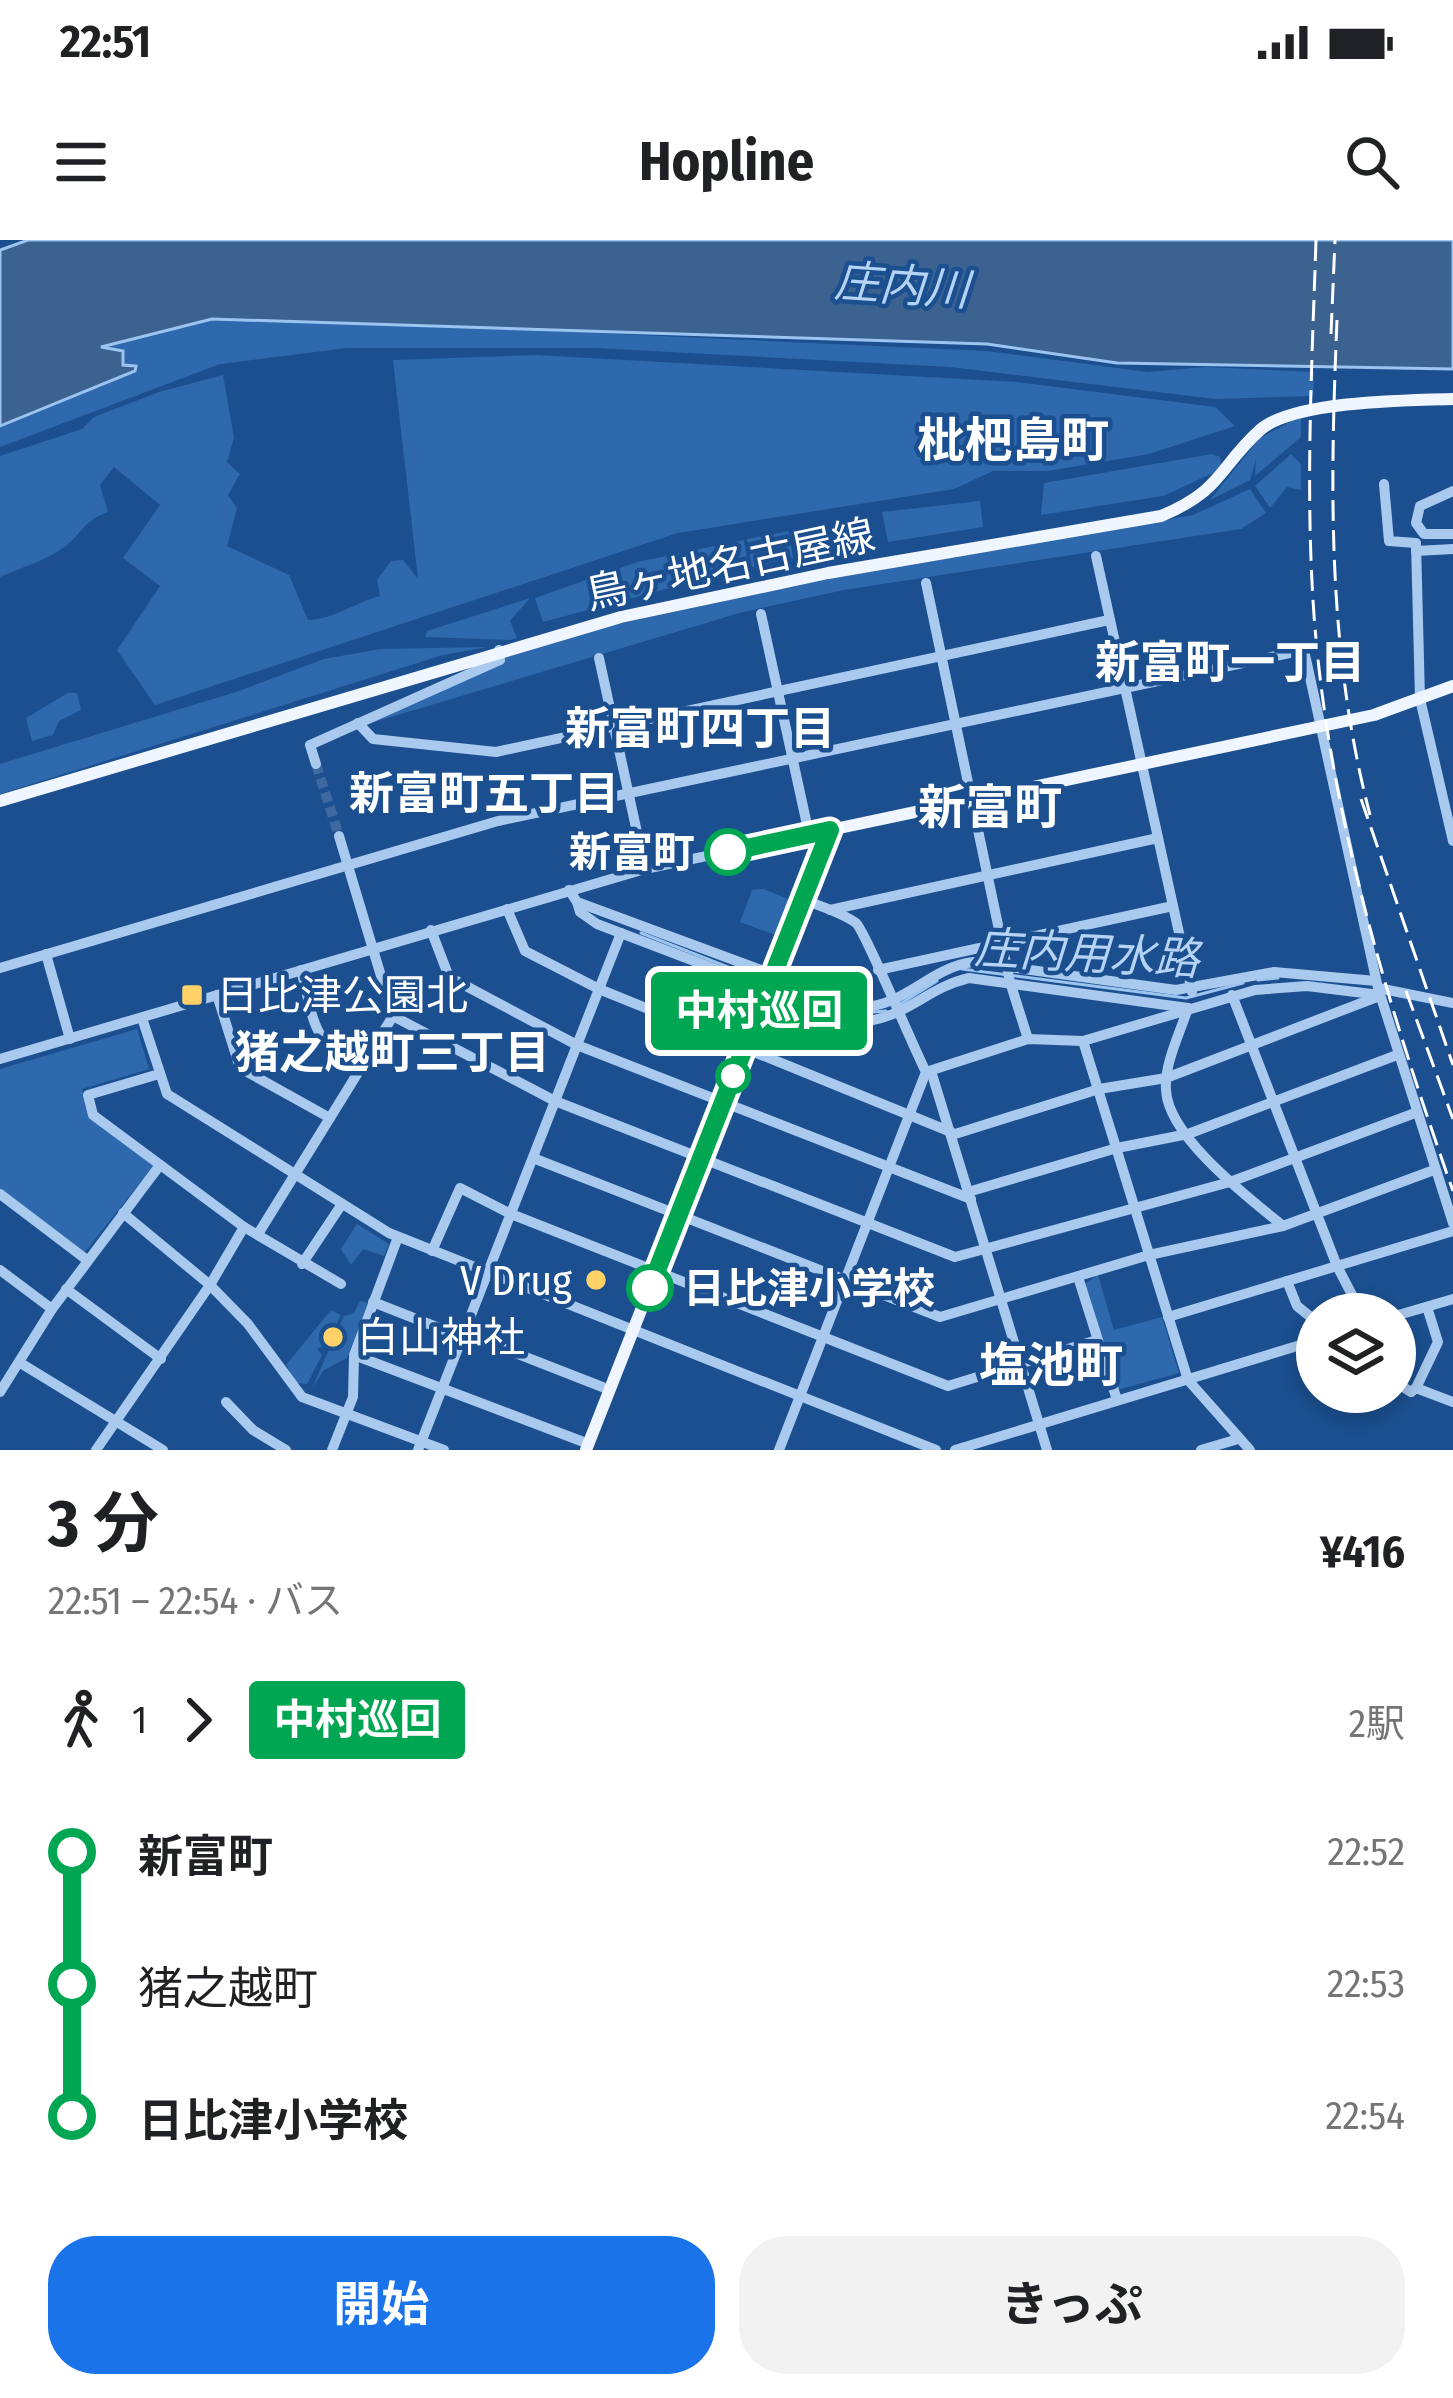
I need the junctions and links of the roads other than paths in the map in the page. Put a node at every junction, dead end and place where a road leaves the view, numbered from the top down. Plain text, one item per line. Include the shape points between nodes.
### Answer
1 (1453, 403) edge
2 (1384, 484) dead end
3 (1453, 491) edge
4 (1453, 534) edge
5 (1453, 549) edge
6 (1416, 550) junction
7 (1096, 556) dead end
8 (926, 583) dead end
9 (761, 614) dead end
10 (1109, 620) junction
11 (499, 650) junction
12 (942, 655) junction
13 (599, 658) dead end
14 (1453, 686) edge
15 (1124, 687) junction
16 (778, 688) junction
17 (1420, 699) junction
18 (358, 723) junction
19 (956, 723) junction
20 (614, 724) junction
21 (1318, 727) junction
22 (793, 758) junction
23 (1141, 763) junction
24 (316, 764) dead end
25 (628, 794) junction
26 (973, 800) junction
27 (0, 801) edge
28 (830, 830) junction
29 (809, 834) junction
30 (339, 836) tunnel mouth
31 (1158, 838) junction
32 (1453, 841) edge
33 (349, 866) junction
34 (645, 869) junction
35 (989, 875) junction
36 (569, 890) junction
37 (802, 899) junction
38 (577, 902) junction
39 (1173, 906) junction
40 (507, 908) junction
41 (830, 910) junction
42 (431, 931) junction
43 (621, 933) junction
44 (1003, 944) junction
45 (373, 948) junction
46 (46, 954) junction
47 (0, 968) edge
48 (302, 970) junction
49 (878, 970) junction
50 (1010, 975) junction
51 (769, 984) junction
52 (1378, 988) junction
53 (599, 989) junction
54 (217, 995) junction
55 (1232, 995) junction
56 (1192, 999) junction
57 (1453, 1003) edge
58 (894, 1010) junction
59 (393, 1016) junction
60 (142, 1018) junction
61 (70, 1039) junction
62 (1028, 1039) junction
63 (1083, 1041) junction
64 (577, 1045) junction
65 (1252, 1045) junction
66 (745, 1046) junction
67 (1397, 1054) junction
68 (0, 1059) edge
69 (362, 1066) junction
70 (928, 1071) junction
71 (159, 1075) junction
72 (1166, 1078) junction
73 (1099, 1089) junction
74 (555, 1101) junction
75 (1274, 1101) junction
76 (723, 1102) junction
77 (911, 1112) junction
78 (1415, 1113) junction
79 (330, 1118) junction
80 (951, 1133) junction
81 (1188, 1134) junction
82 (1117, 1148) junction
83 (533, 1157) junction
84 (701, 1158) junction
85 (1296, 1158) junction
86 (160, 1166) junction
87 (890, 1168) junction
88 (1434, 1169) junction
89 (295, 1174) junction
90 (1230, 1182) junction
91 (0, 1194) edge
92 (969, 1196) junction
93 (342, 1204) junction
94 (1134, 1205) junction
95 (123, 1214) junction
96 (511, 1214) junction
97 (679, 1215) junction
98 (1317, 1215) junction
99 (868, 1224) junction
100 (244, 1226) junction
101 (1282, 1226) junction
102 (1453, 1227) edge
103 (258, 1234) junction
104 (398, 1237) junction
105 (986, 1250) junction
106 (432, 1251) junction
107 (1150, 1255) junction
108 (87, 1260) junction
109 (302, 1264) junction
110 (1337, 1266) junction
111 (0, 1270) edge
112 (657, 1271) junction
113 (488, 1273) junction
114 (1078, 1277) junction
115 (846, 1281) junction
116 (1287, 1281) junction
117 (211, 1285) junction
118 (341, 1285) dead end
119 (66, 1289) junction
120 (1350, 1293) edge
121 (1453, 1300) edge
122 (1001, 1301) junction
123 (374, 1302) junction
124 (1296, 1304) edge
125 (1427, 1307) junction
126 (52, 1309) junction
127 (1416, 1310) edge
128 (1168, 1317) junction
129 (633, 1331) junction
130 (463, 1335) junction
131 (824, 1336) junction
132 (1097, 1340) junction
133 (1296, 1347) edge
134 (354, 1355) junction
135 (160, 1359) junction
136 (1020, 1363) junction
137 (22, 1364) junction
138 (1188, 1380) junction
139 (443, 1387) junction
140 (1416, 1388) joint
141 (610, 1390) junction
142 (0, 1391) edge
143 (800, 1397) junction
144 (1117, 1400) junction
145 (226, 1402) dead end
146 (1453, 1402) edge
147 (348, 1414) junction
148 (116, 1421) junction
149 (1040, 1425) junction
150 (1238, 1439) junction
151 (420, 1446) edge
152 (587, 1447) edge
153 (96, 1450) edge
154 (163, 1450) edge
155 (286, 1450) edge
156 (332, 1450) edge
157 (444, 1450) edge
158 (779, 1450) edge
159 (936, 1450) edge
160 (955, 1450) edge
161 (1047, 1450) edge
162 (1201, 1450) edge
163 (1250, 1450) edge

1 - 11 main road, 鳥ヶ地名古屋線 via 1283,415 1209,489 1162,516 756,587
2 - 6 street via 1389,541 1416,543
3 - 4 street via 1420,506 1416,523 1424,534
5 - 6 street
6 - 17 street
7 - 10 street
8 - 12 street
9 - 16 street
10 - 12 street
10 - 15 street
11 - 18 street via 500,660
11 - 27 main road, 鳥ヶ地名古屋線
12 - 16 street
12 - 19 street
13 - 20 street
14 - 17 main road
15 - 19 street
15 - 21 street via 1304,650
15 - 23 street
16 - 20 street
16 - 22 street
17 - 21 main road
17 - 32 street
18 - 20 street via 373,739 496,752
18 - 24 street via 310,746
19 - 22 street
19 - 26 street
20 - 25 street
21 - 23 main road
21 - 52 street
22 - 25 street
22 - 29 street
23 - 26 main road
23 - 31 street
25 - 33 street via 498,821
25 - 34 street
26 - 28 main road
26 - 35 street
28 - 29 street
28 - 37 main road
29 - 34 street
30 - 33 street
31 - 35 street
31 - 39 street
33 - 45 street
33 - 46 street
34 - 36 street
35 - 41 street
35 - 44 street
36 - 38 street
36 - 40 street
37 - 41 street
37 - 51 main road
38 - 43 street via 597,924
38 - 51 street
39 - 44 street
39 - 56 street
40 - 42 street
40 - 53 street via 525,951
41 - 49 street via 857,924
42 - 45 street
42 - 64 street via 449,977
43 - 51 street
43 - 53 street
44 - 49 street
44 - 50 street
45 - 48 street
45 - 59 street
46 - 47 street
46 - 61 street
48 - 54 street
48 - 69 street via 324,1046
49 - 58 street
50 - 56 street
50 - 58 street via 960,964
50 - 62 street
51 - 58 street
51 - 66 main road
52 - 55 street
52 - 56 street via 1274,972
52 - 57 street
52 - 65 street
52 - 67 street
53 - 64 street
53 - 66 street
54 - 60 street
54 - 79 street via 240,1068
55 - 56 street
55 - 65 street
56 - 63 street
56 - 72 street
58 - 70 street
59 - 69 street
59 - 74 street
60 - 61 street
60 - 71 street
61 - 68 street
62 - 63 street
62 - 70 street
63 - 73 street
64 - 74 street
64 - 76 street
65 - 72 street
65 - 75 street
66 - 76 main road
66 - 77 street
67 - 75 street
67 - 78 street
69 - 79 street
70 - 77 street
70 - 80 street
71 - 86 street via 88,1095 93,1115
71 - 89 street via 171,1097
72 - 73 street
72 - 81 street via 1166,1097
73 - 80 street
73 - 82 street
74 - 83 street
74 - 84 street
75 - 81 street
75 - 85 street
76 - 84 main road
76 - 87 street
77 - 80 street
77 - 87 street
78 - 85 street
78 - 88 street
79 - 89 street
80 - 92 street
81 - 82 street
81 - 90 street
82 - 92 street
82 - 94 street
83 - 96 street
83 - 97 street
84 - 97 main road
84 - 99 street
85 - 90 street
85 - 98 street
86 - 95 street
86 - 100 street
87 - 92 street
87 - 99 street
88 - 98 street
88 - 102 street
89 - 93 street
89 - 103 street
90 - 94 street
90 - 101 street
91 - 108 street
92 - 105 street
93 - 104 street
93 - 109 street
94 - 105 street
94 - 107 street
95 - 108 street
95 - 117 street
96 - 106 street via 460,1188
96 - 112 street
96 - 113 street
97 - 112 main road
97 - 115 street
98 - 101 street
98 - 110 street
99 - 105 street via 955,1257
99 - 115 street
100 - 103 street
100 - 117 street
101 - 107 street
102 - 110 street
103 - 109 street
104 - 106 street
104 - 123 street
105 - 122 street
106 - 113 street
107 - 114 street
107 - 128 street
108 - 119 street
109 - 118 street
110 - 116 street
110 - 120 street
111 - 126 street
112 - 129 main road
112 - 131 street
113 - 129 street
113 - 130 street
114 - 122 street
114 - 132 street
115 - 122 street via 940,1318
115 - 131 street
116 - 124 street
116 - 128 street
117 - 135 street
117 - 147 street via 293,1389
119 - 126 street
119 - 135 street
121 - 125 street
122 - 136 street
123 - 130 street
123 - 134 street
125 - 127 street
125 - 140 street via 1438,1342
126 - 137 street
128 - 138 street
129 - 141 main road
129 - 143 street
130 - 139 street
130 - 141 street
131 - 136 street via 948,1386
131 - 143 street
132 - 136 street
132 - 144 street
133 - 138 street
134 - 139 street
134 - 147 street
135 - 148 street
136 - 149 street
137 - 142 street
137 - 148 street
138 - 144 street
138 - 150 street
139 - 151 street
139 - 152 street
140 - 146 street
141 - 152 main road
143 - 158 street
143 - 159 street
144 - 149 street
145 - 155 street
147 - 151 street
147 - 156 street
148 - 153 street
148 - 154 street
149 - 160 street
149 - 161 street
150 - 162 street
150 - 163 street
151 - 157 street

